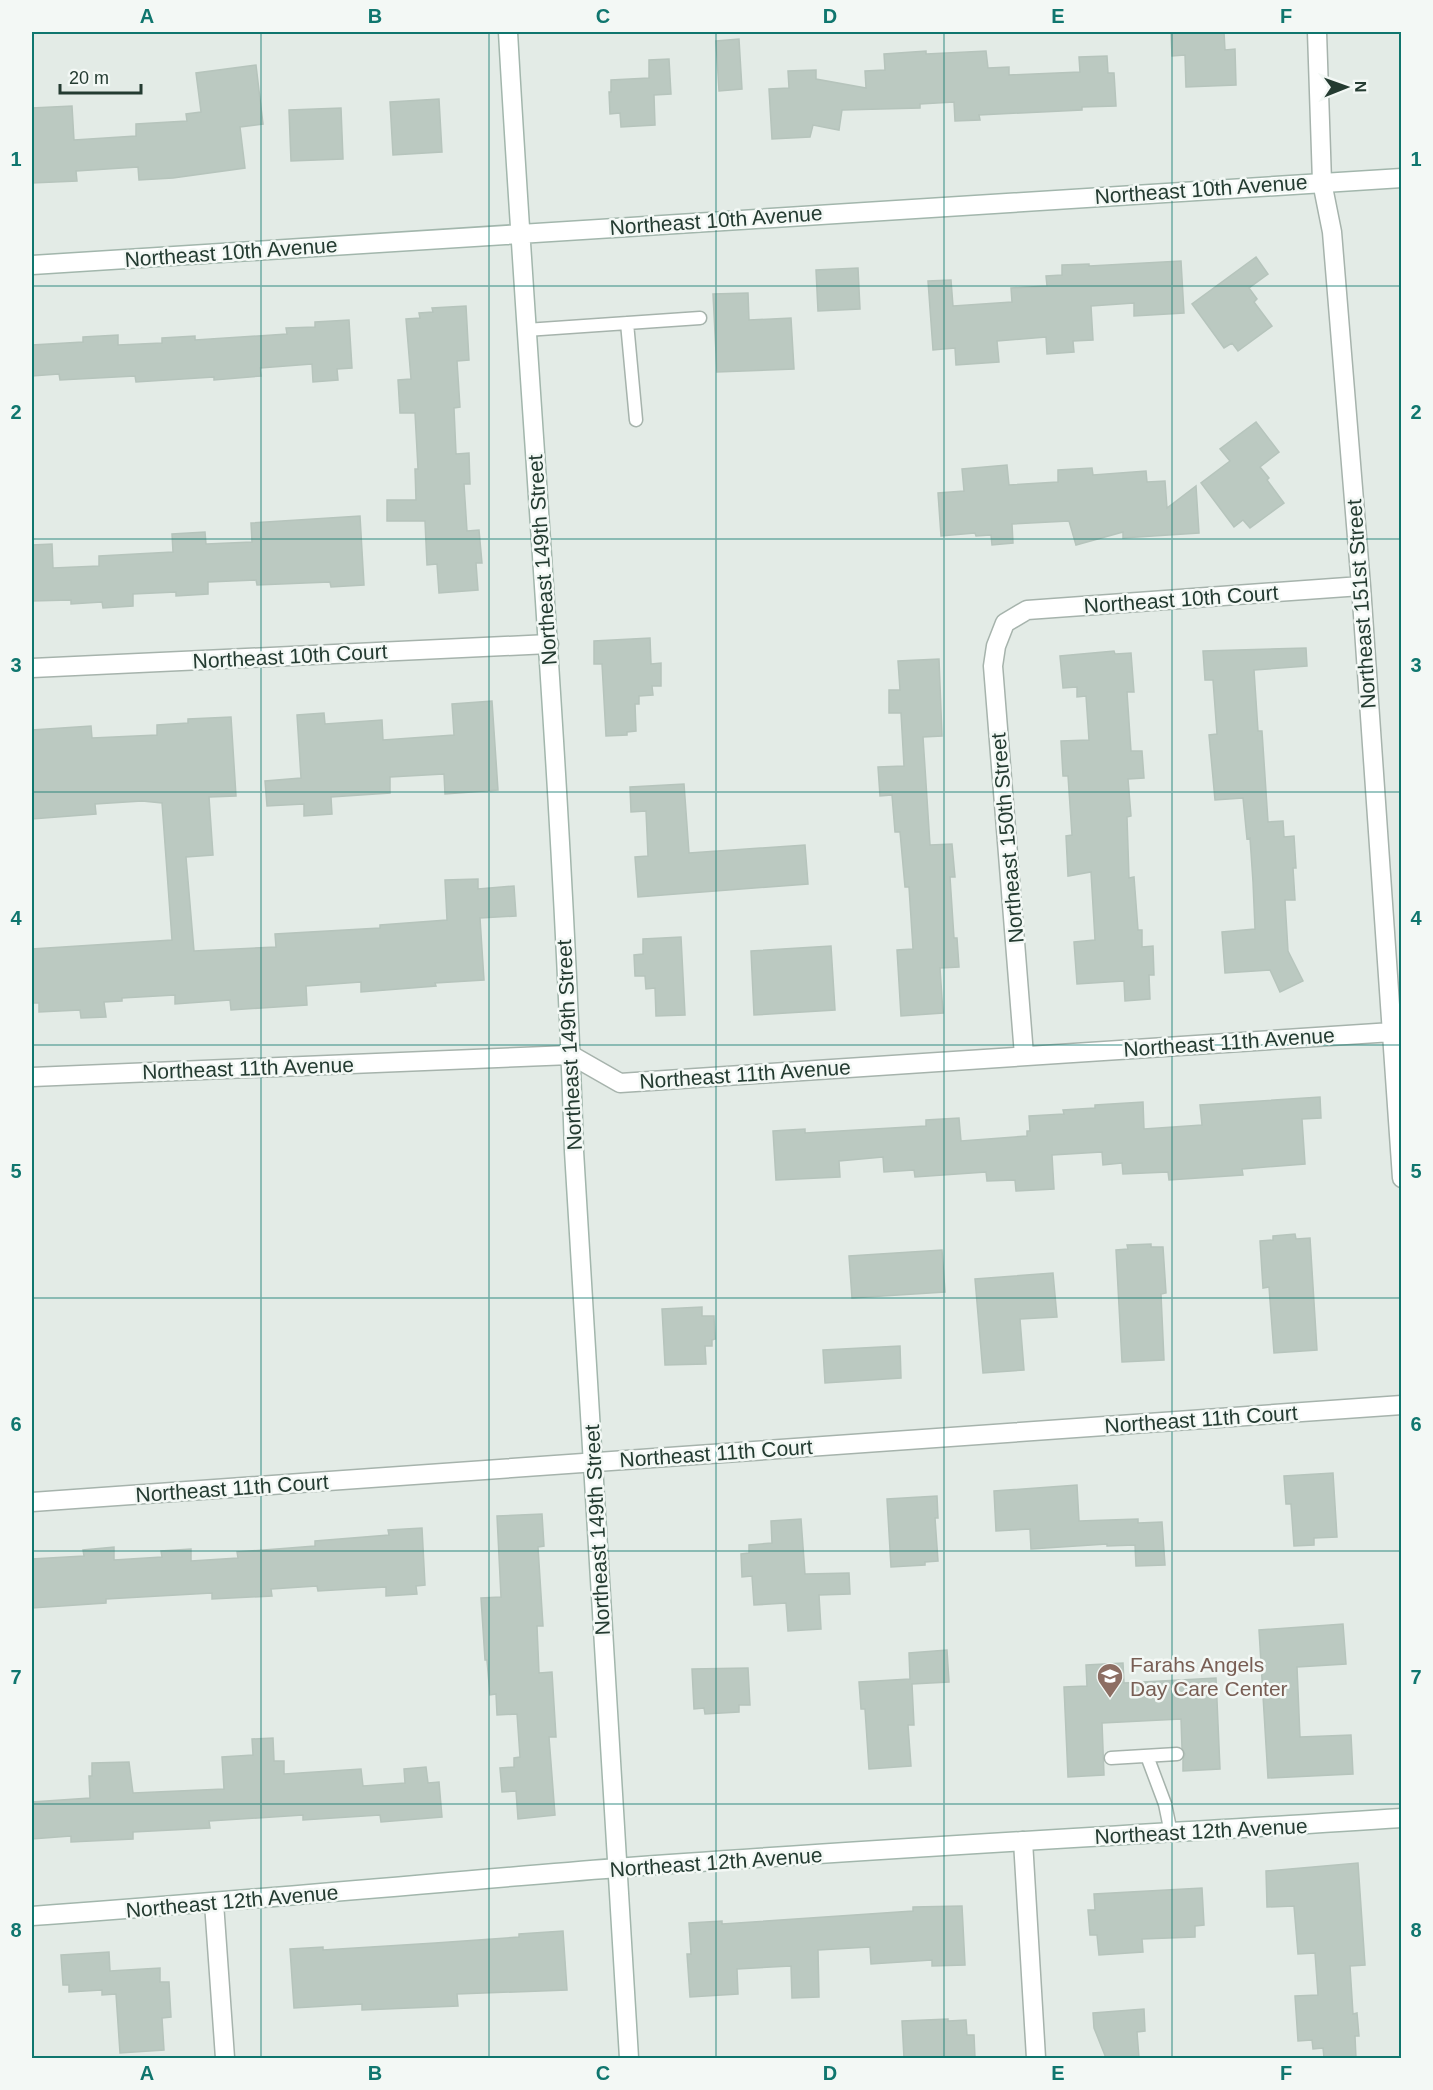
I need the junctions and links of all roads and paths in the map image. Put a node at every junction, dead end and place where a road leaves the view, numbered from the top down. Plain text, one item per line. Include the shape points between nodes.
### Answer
1 (508, 32) edge
2 (1317, 32) edge
3 (1401, 178) edge
4 (1322, 182) junction
5 (519, 233) junction
6 (32, 265) edge
7 (700, 318) dead end
8 (627, 323) junction
9 (526, 330) junction
10 (636, 420) dead end
11 (1360, 586) junction
12 (1005, 623) joint
13 (549, 644) junction
14 (32, 668) edge
15 (1392, 1032) junction
16 (571, 1055) junction
17 (1024, 1055) junction
18 (32, 1077) edge
19 (1401, 1178) edge
20 (1401, 1405) edge
21 (594, 1462) junction
22 (32, 1502) edge
23 (1177, 1754) dead end
24 (1146, 1756) junction
25 (1111, 1758) dead end
26 (1401, 1818) edge
27 (1171, 1833) junction
28 (1023, 1841) junction
29 (617, 1868) junction
30 (214, 1903) junction
31 (32, 1916) edge
32 (225, 2058) edge
33 (629, 2058) edge
34 (1036, 2058) edge

1 - 5 street, Northeast 149th Street
2 - 4 street, Northeast 151st Street
3 - 4 street, Northeast 10th Avenue
4 - 5 street, Northeast 10th Avenue
4 - 11 street, Northeast 151st Street via 1332,232
5 - 6 street, Northeast 10th Avenue
5 - 9 street, Northeast 149th Street
7 - 8 lane
8 - 9 lane
8 - 10 lane
9 - 13 street, Northeast 149th Street
11 - 12 street, Northeast 10th Court via 1027,610
11 - 15 street, Northeast 151st Street
12 - 17 street, Northeast 150th Street via 993,666
13 - 14 street, Northeast 10th Court
13 - 16 street, Northeast 149th Street
15 - 17 street, Northeast 11th Avenue
15 - 19 street, Northeast 151st Street
16 - 17 street, Northeast 11th Avenue via 620,1083
16 - 18 street, Northeast 11th Avenue
16 - 21 street, Northeast 149th Street
20 - 21 street, Northeast 11th Court
21 - 22 street, Northeast 11th Court
21 - 29 street, Northeast 149th Street
23 - 24 lane
24 - 25 lane
24 - 27 lane via 1165,1804
26 - 27 street, Northeast 12th Avenue
27 - 28 street, Northeast 12th Avenue
28 - 29 street, Northeast 12th Avenue
28 - 34 street
29 - 30 street, Northeast 12th Avenue
29 - 33 street, Northeast 149th Street
30 - 31 street, Northeast 12th Avenue
30 - 32 street

